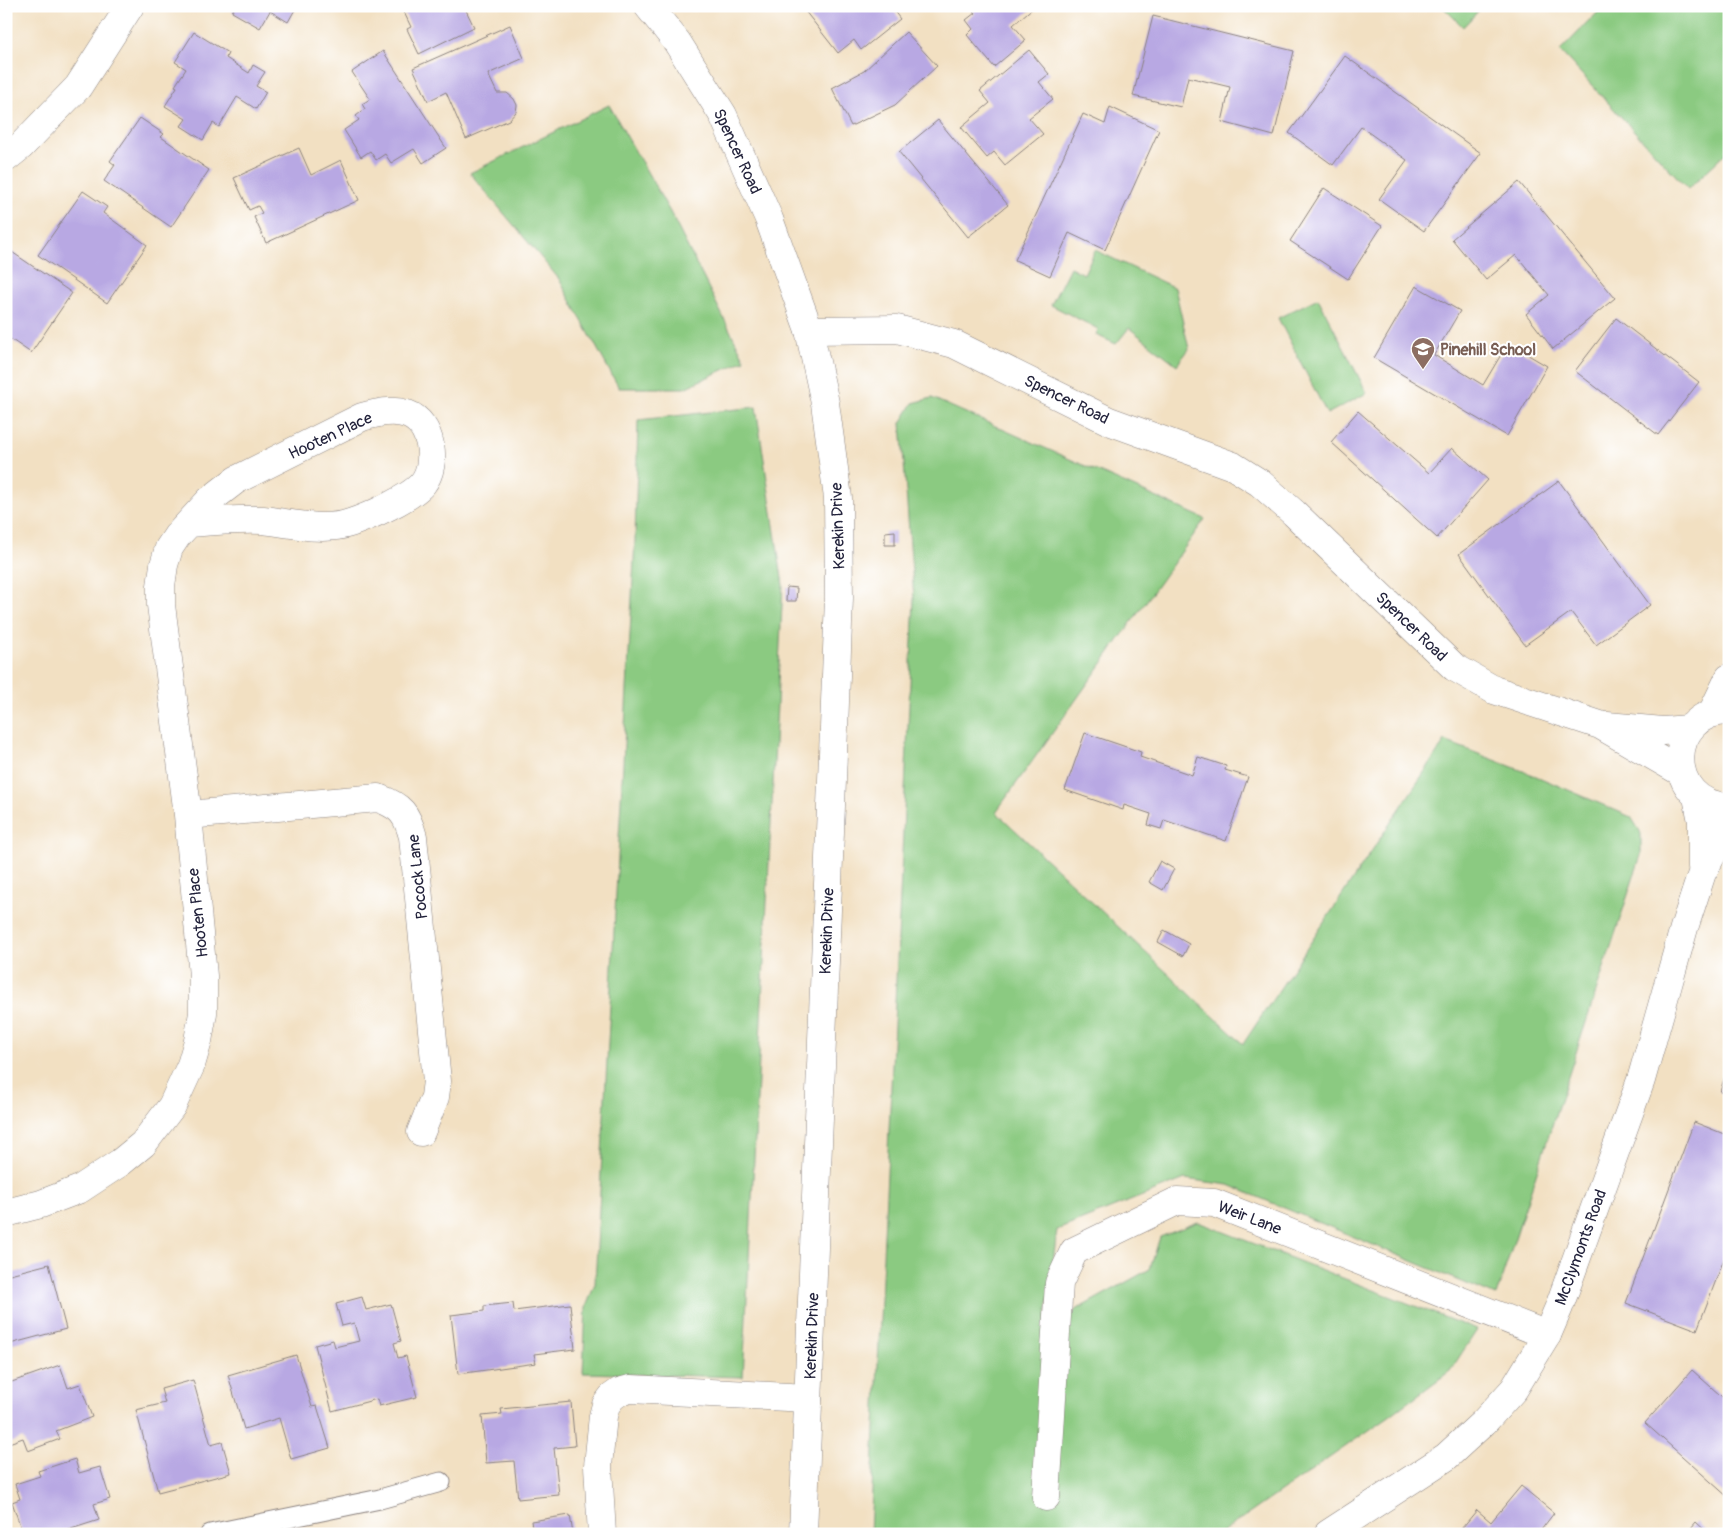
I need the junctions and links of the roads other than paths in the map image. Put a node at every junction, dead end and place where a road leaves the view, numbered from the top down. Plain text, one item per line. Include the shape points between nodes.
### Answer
1 (130, 6) edge
2 (648, 6) edge
3 (6, 158) edge
4 (809, 330) junction
5 (190, 523) junction
6 (1729, 678) edge
7 (1721, 712) edge
8 (1600, 725) junction
9 (1690, 729) junction
10 (1681, 772) junction
11 (1698, 797) junction
12 (1729, 808) edge
13 (188, 815) junction
14 (1729, 823) edge
15 (1702, 873) junction
16 (422, 1132) dead end
17 (6, 1213) edge
18 (1547, 1335) junction
19 (808, 1398) junction
20 (442, 1482) dead end
21 (1046, 1497) dead end
22 (210, 1534) edge
23 (602, 1534) edge
24 (803, 1534) edge
25 (1328, 1534) edge

1 - 3 street via 78,87
2 - 4 street, Spencer Road via 677,42 723,115 769,219
4 - 8 street, Spencer Road via 897,329 954,344 1109,420 1233,466 1260,483 1294,513 1454,667 1494,690
4 - 19 street, Kerekin Drive via 825,404 838,498 839,598
5 - 5 street, Hooten Place via 210,500 236,480 362,417 378,413 408,414 420,422 431,450 429,473 411,493 366,517 337,526 261,520
5 - 13 street, Hooten Place via 169,548 161,586
6 - 7 street
7 - 9 street via 1700,719
8 - 9 street, Spencer Road via 1663,731
8 - 10 street, Spencer Road
9 - 10 street via 1679,757
10 - 11 street via 1687,786
11 - 12 street via 1710,805
11 - 15 street, McClymonts Road
13 - 16 street, Pocock Lane via 378,798 392,802 402,810 414,837 437,1082
13 - 17 street, Hooten Place via 203,976 203,1012 198,1041 183,1085 160,1124 121,1162 80,1189
14 - 15 street, McClymonts Road
15 - 18 street, McClymonts Road via 1641,1080
18 - 21 street, Weir Lane via 1214,1203 1177,1201 1074,1251 1059,1283
18 - 25 street, McClymonts Road via 1514,1389 1472,1434 1446,1456
19 - 23 street via 630,1389 619,1392 606,1405 598,1466
19 - 24 street, Kerekin Drive
20 - 22 lane via 361,1503

